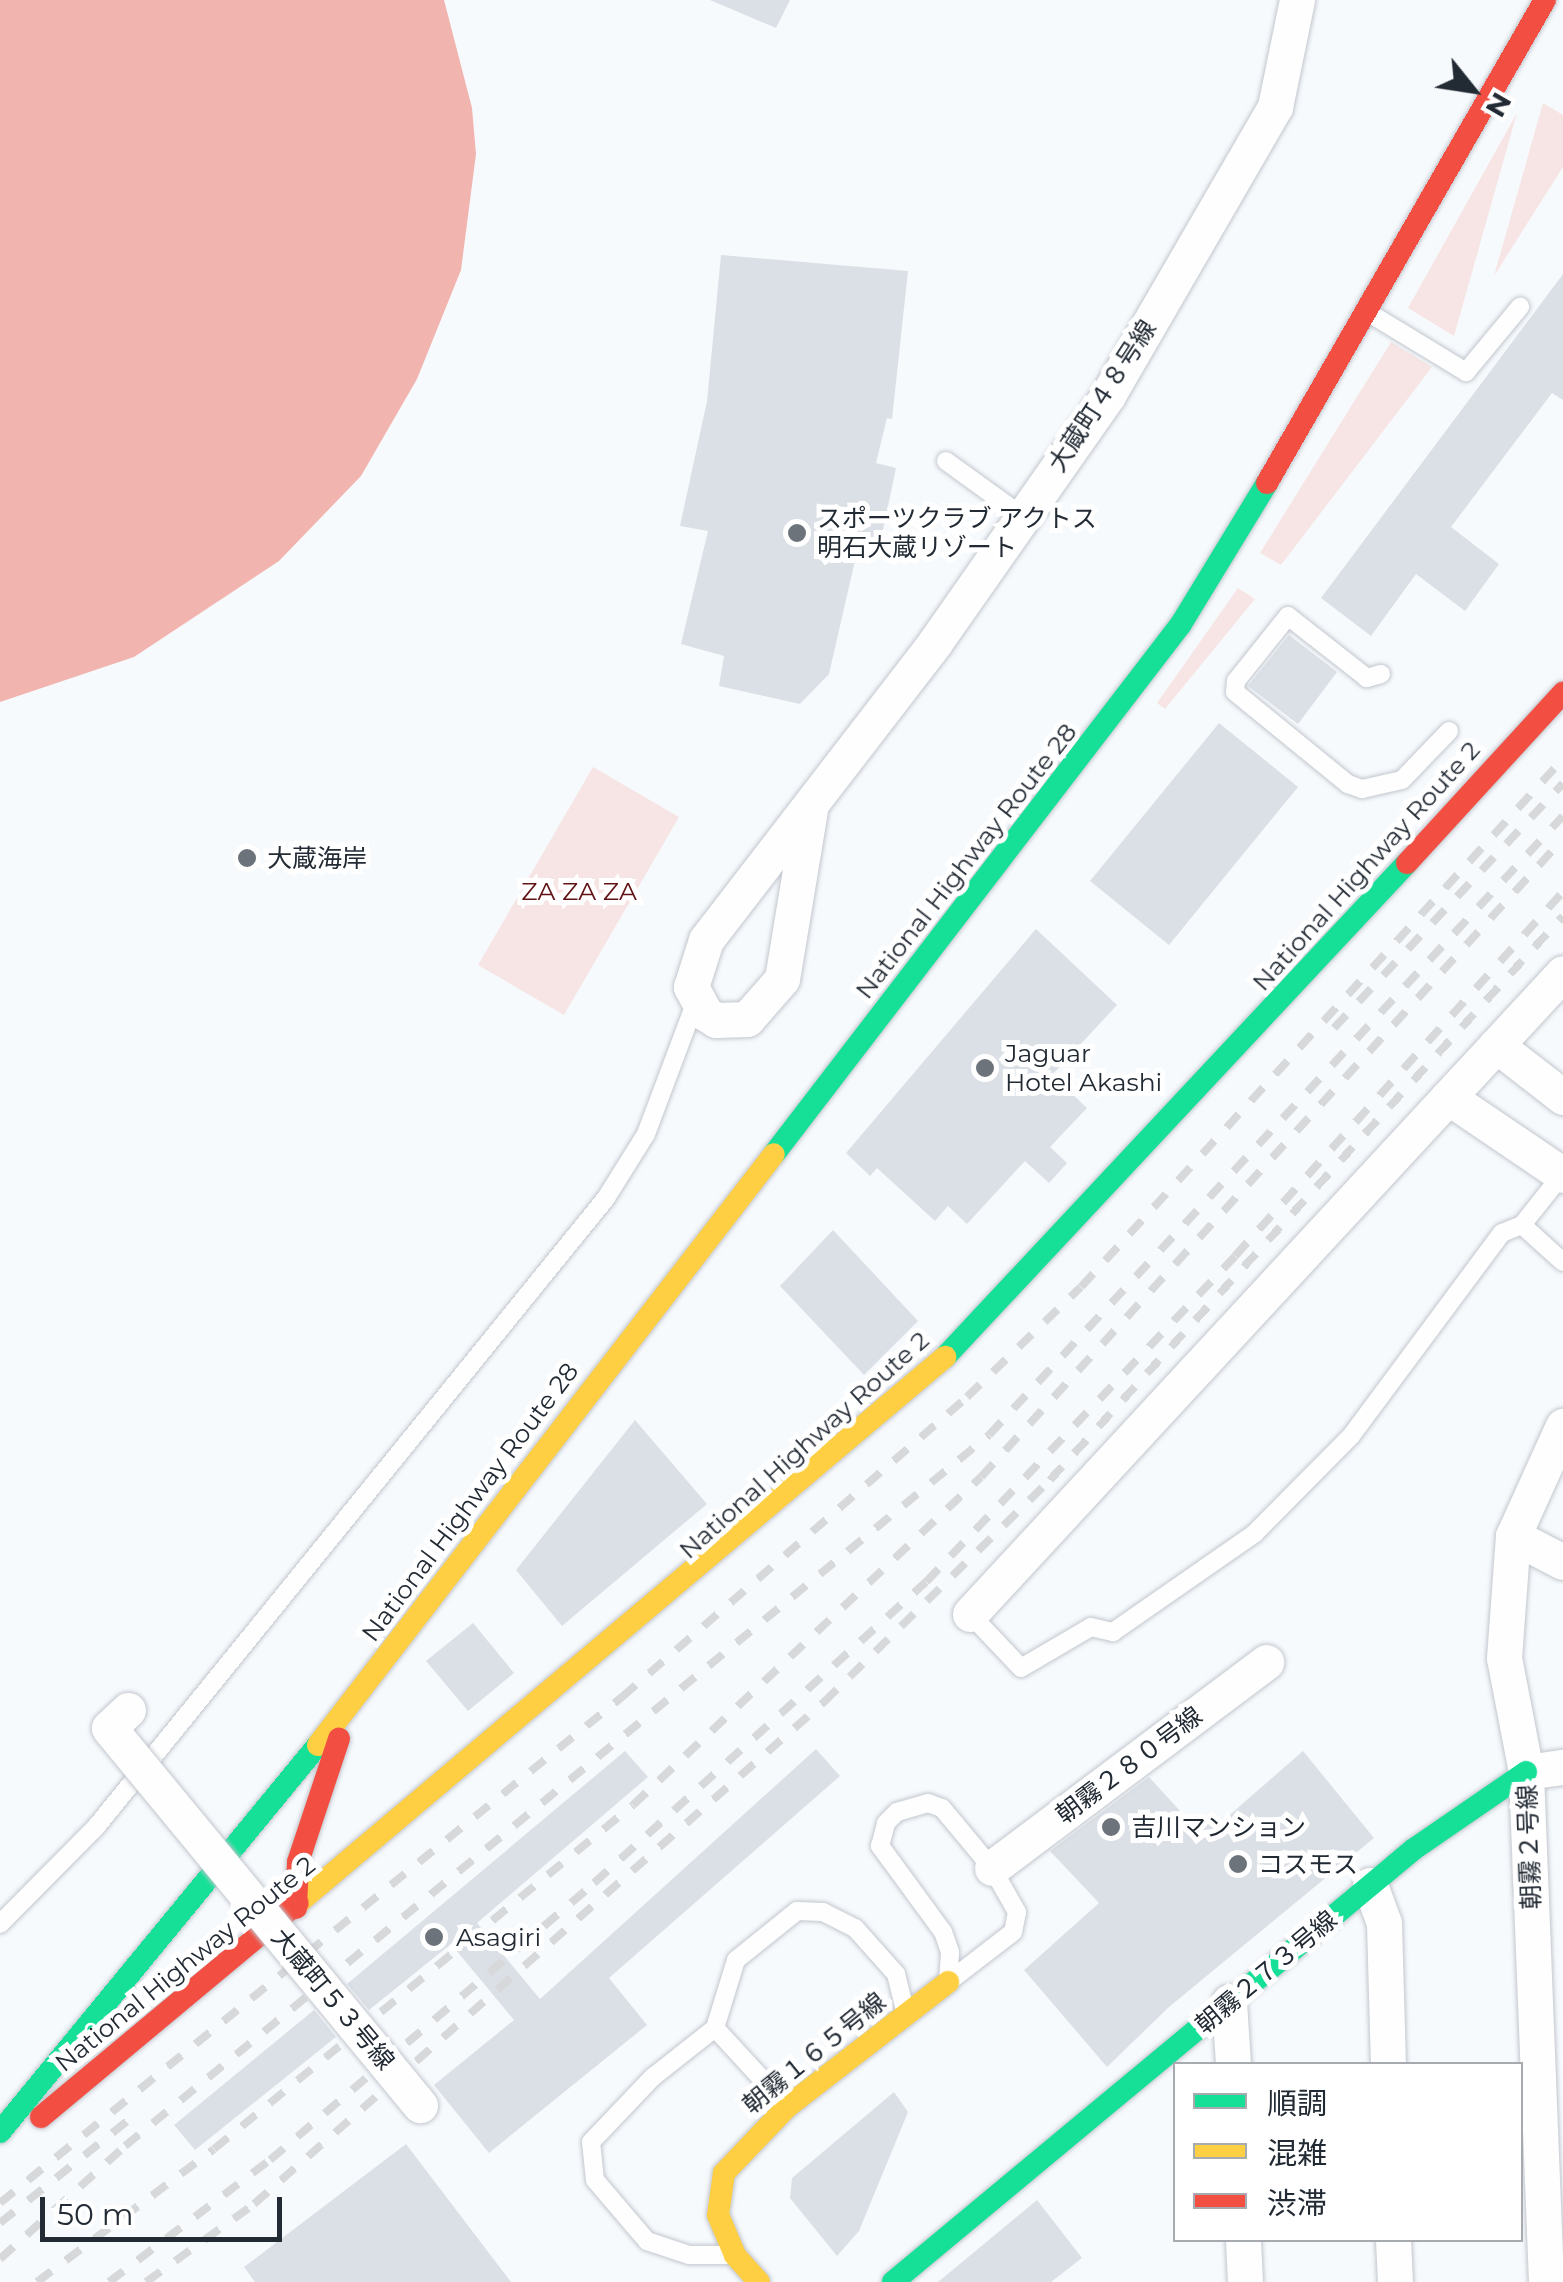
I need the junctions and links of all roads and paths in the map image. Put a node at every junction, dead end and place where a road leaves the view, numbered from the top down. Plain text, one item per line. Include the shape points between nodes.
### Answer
1 (1297, 0) edge
2 (1545, 0) edge
3 (1520, 307) dead end
4 (1370, 313) junction
5 (946, 461) dead end
6 (1022, 516) junction
7 (1382, 674) dead end
8 (1563, 692) edge
9 (1449, 731) dead end
10 (810, 810) junction
11 (1563, 973) edge
12 (696, 1001) junction
13 (1496, 1045) junction
14 (1563, 1097) edge
15 (1448, 1098) junction
16 (1562, 1176) edge
17 (1522, 1225) junction
18 (1563, 1262) edge
19 (1563, 1426) edge
20 (1513, 1536) junction
21 (1563, 1562) edge
22 (970, 1614) joint
23 (1266, 1662) dead end
24 (352, 1703) junction
25 (128, 1710) dead end
26 (332, 1758) junction
27 (1563, 1767) edge
28 (1526, 1772) junction
29 (407, 1819) junction
30 (992, 1868) junction
31 (1370, 1885) junction
32 (296, 1908) junction
33 (0, 1924) edge
34 (948, 1982) junction
35 (1229, 2002) junction
36 (906, 2015) junction
37 (715, 2028) junction
38 (1232, 2062) edge
39 (1388, 2062) edge
40 (420, 2105) dead end
41 (787, 2107) junction
42 (0, 2132) edge
43 (0, 2151) edge
44 (1243, 2242) edge
45 (1394, 2242) edge
46 (734, 2256) junction
47 (759, 2282) edge
48 (893, 2282) edge
49 (1246, 2282) edge
50 (1395, 2282) edge
51 (1546, 2282) edge

1 - 6 street, 大蔵町４８号線 via 1275,107 1108,395
2 - 4 main road, National Highway Route 28
3 - 4 lane via 1466,372
4 - 24 main road, National Highway Route 28 via 1181,624
5 - 6 lane
6 - 10 street, 大蔵町４８号線
7 - 9 lane via 1367,678 1288,616 1236,681 1235,692 1362,789 1402,780
8 - 29 main road, National Highway Route 2 via 994,1311 806,1486
10 - 12 street, 大蔵町４８号線 via 786,829 706,940 691,987
10 - 12 street, 大蔵町４８号線 via 800,838 790,961 782,979 747,1020 729,1024 704,1014
11 - 13 street
12 - 33 lane via 646,1134 606,1198 96,1827
13 - 14 street
13 - 15 street
15 - 16 street
15 - 22 street
16 - 17 lane
17 - 18 lane
17 - 22 lane via 1502,1233 1350,1436 1254,1534 1113,1632 1091,1627 1020,1668
19 - 20 street, 朝霧２号線
20 - 21 street
20 - 28 street, 朝霧２号線 via 1504,1658
23 - 30 street, 朝霧２８０号線
24 - 26 main road, National Highway Route 28
24 - 42 main road, National Highway Route 28
25 - 40 street, 大蔵町５３号線, bridge via 109,1728
26 - 29 main road via 336,1782 356,1806
26 - 32 main road, National Highway Route 28 via 298,1862
27 - 28 street, 朝霧２７３号線
28 - 31 main road, 朝霧２７３号線
28 - 51 street, 朝霧２号線
29 - 32 main road, National Highway Route 2
30 - 34 lane via 1016,1912 1013,1932
30 - 34 lane via 942,1808 911,1804 886,1823 880,1846 943,1932
31 - 35 main road, 朝霧２７３号線
31 - 39 street via 1384,1923
32 - 43 main road, National Highway Route 2
34 - 36 main road, 朝霧１６５号線
35 - 38 street
35 - 48 main road, 朝霧２７３号線
36 - 37 lane via 896,1974 855,1928 824,1912 797,1911 736,1960
36 - 41 main road, 朝霧１６５号線
37 - 41 lane
37 - 46 lane via 653,2077 592,2142 595,2180 647,2241 689,2255
41 - 46 main road, 朝霧１６５号線 via 724,2173 718,2215
44 - 49 street
45 - 50 street
46 - 47 main road, 朝霧１６５号線

